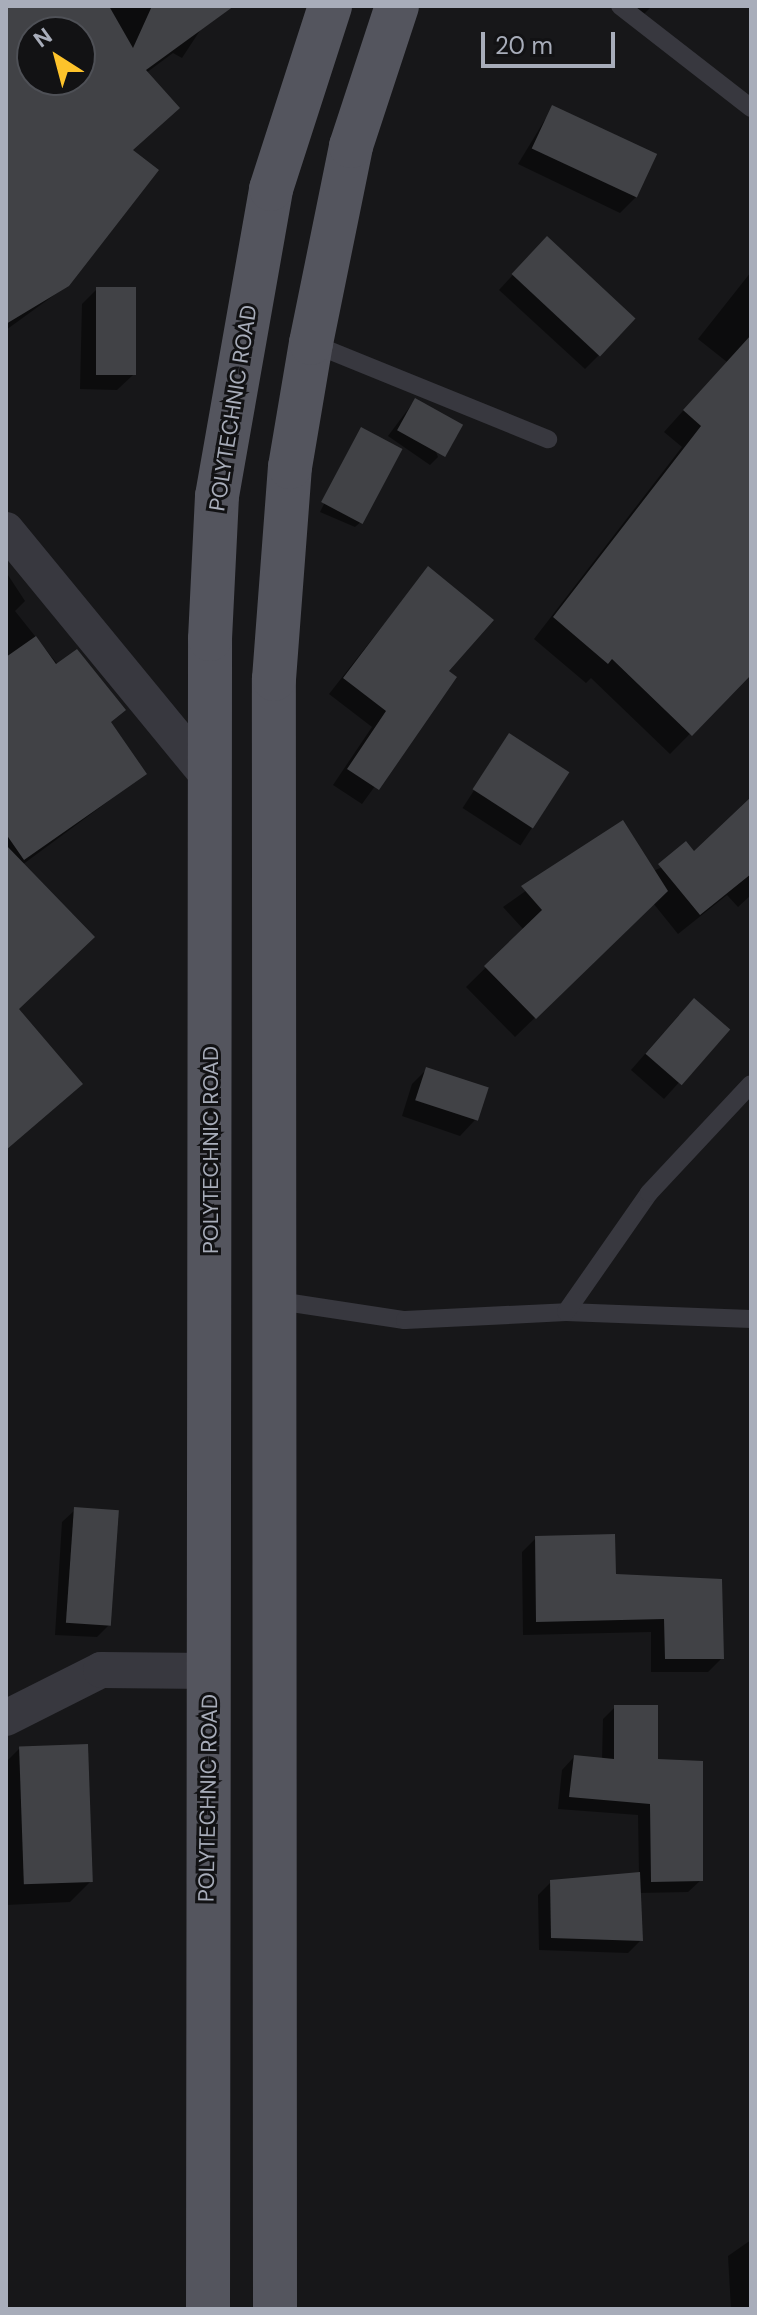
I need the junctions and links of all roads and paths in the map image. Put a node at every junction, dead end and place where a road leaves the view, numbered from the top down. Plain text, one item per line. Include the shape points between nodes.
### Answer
1 (330, 6) edge
2 (397, 6) edge
3 (620, 6) edge
4 (751, 108) edge
5 (311, 343) junction
6 (548, 439) dead end
7 (6, 530) edge
8 (213, 782) junction
9 (751, 1084) edge
10 (270, 1300) junction
11 (566, 1312) junction
12 (751, 1319) edge
13 (210, 1671) junction
14 (6, 1718) edge
15 (208, 2309) edge
16 (275, 2309) edge

1 - 8 main road, POLYTECHNIC ROAD via 271,189 229,399 210,639
2 - 5 main road via 351,146
3 - 4 lane
5 - 6 lane
5 - 10 main road via 290,467 274,679
7 - 8 street
8 - 13 main road, POLYTECHNIC ROAD
9 - 11 lane via 649,1193
10 - 11 lane via 405,1320
10 - 16 main road
11 - 12 lane
13 - 14 street via 101,1670
13 - 15 main road, POLYTECHNIC ROAD

